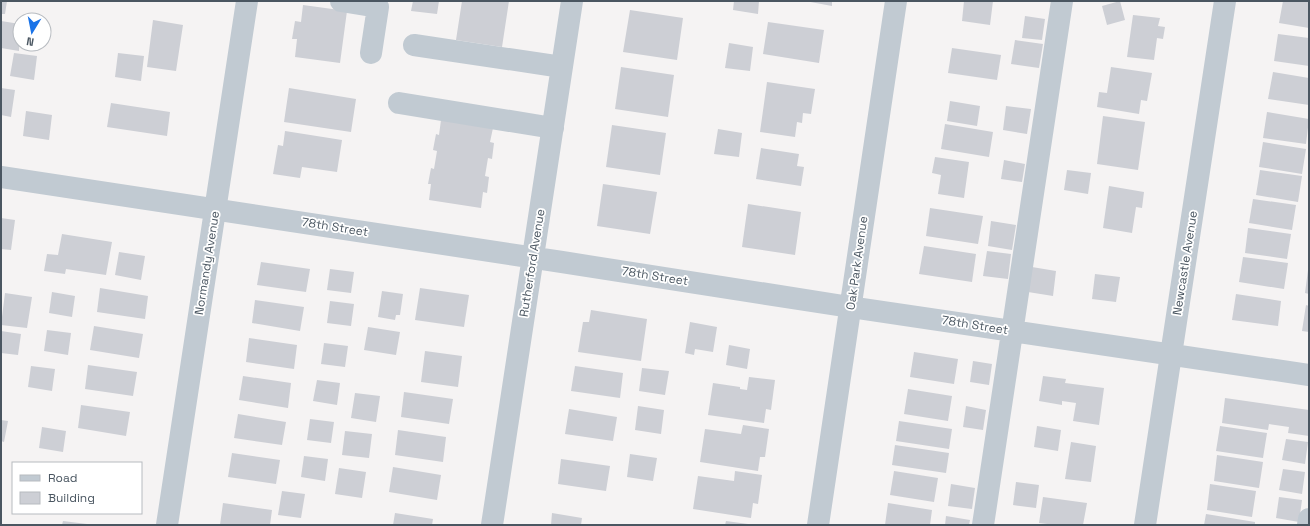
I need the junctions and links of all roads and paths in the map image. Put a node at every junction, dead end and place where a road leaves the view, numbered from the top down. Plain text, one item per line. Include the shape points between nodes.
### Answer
1 (247, 1) edge
2 (341, 1) edge
3 (572, 1) edge
4 (896, 1) edge
5 (1062, 1) edge
6 (1225, 1) edge
7 (414, 45) dead end
8 (371, 53) dead end
9 (562, 67) junction
10 (399, 103) dead end
11 (553, 128) junction
12 (1, 176) edge
13 (215, 209) junction
14 (533, 258) junction
15 (850, 307) junction
16 (1012, 331) junction
17 (1171, 355) junction
18 (1309, 375) edge
19 (1309, 519) edge
20 (167, 525) edge
21 (492, 525) edge
22 (818, 525) edge
23 (983, 525) edge
24 (1145, 525) edge
25 (1308, 525) edge

1 - 13 street, Normandy Avenue
2 - 8 street via 378,6
3 - 9 street, Rutherford Avenue
4 - 15 street, Oak Park Avenue
5 - 16 street
6 - 17 street, Newcastle Avenue
7 - 9 street
9 - 11 street, Rutherford Avenue
10 - 11 street
11 - 14 street, Rutherford Avenue
12 - 13 street, 78th Street
13 - 14 street, 78th Street
13 - 20 street, Normandy Avenue
14 - 15 street, 78th Street
14 - 21 street, Rutherford Avenue
15 - 16 street, 78th Street
15 - 22 street, Oak Park Avenue
16 - 17 street, 78th Street
16 - 23 street
17 - 18 street, 78th Street
17 - 24 street, Newcastle Avenue
19 - 25 street

